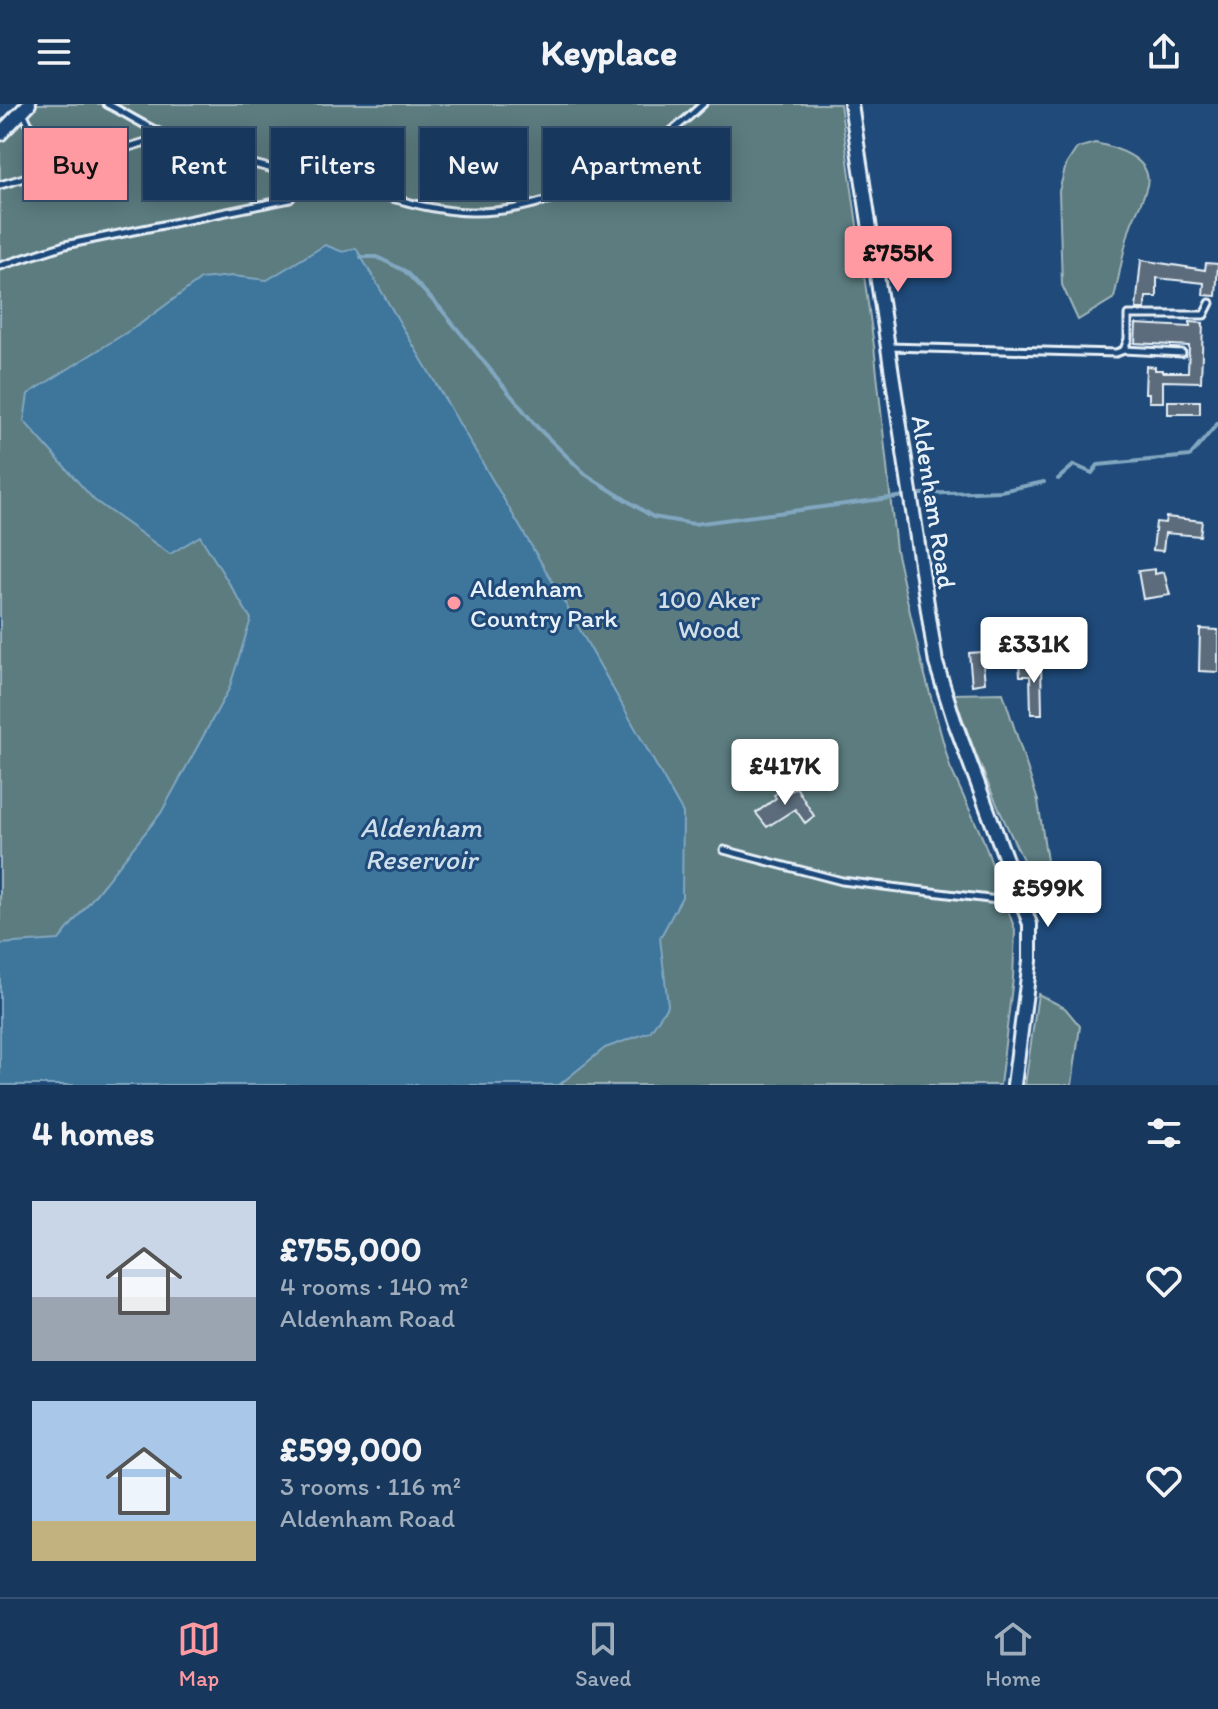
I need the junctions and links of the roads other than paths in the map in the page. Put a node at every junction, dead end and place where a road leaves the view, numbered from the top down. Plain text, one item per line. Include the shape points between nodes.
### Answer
1 (107, 104) edge
2 (703, 104) edge
3 (851, 104) edge
4 (26, 108) edge
5 (34, 128) edge
6 (153, 128) edge
7 (0, 134) edge
8 (24, 177) edge
9 (0, 185) edge
10 (404, 198) edge
11 (285, 200) edge
12 (0, 266) edge
13 (1210, 303) dead end
14 (888, 347) junction
15 (1124, 350) junction
16 (1182, 353) dead end
17 (724, 850) dead end
18 (1017, 902) junction
19 (1014, 1085) edge

1 - 6 lane
2 - 10 lane via 622,167 581,187 517,207 471,213
3 - 14 street, Aldenham Road
4 - 5 lane
4 - 7 street
8 - 9 lane
11 - 12 lane via 65,245
13 - 15 lane via 1204,315 1192,317 1128,315
14 - 15 lane
14 - 18 street, Aldenham Road via 936,663
15 - 16 lane
17 - 18 lane via 842,881
18 - 19 street, Aldenham Road via 1030,924 1030,961

